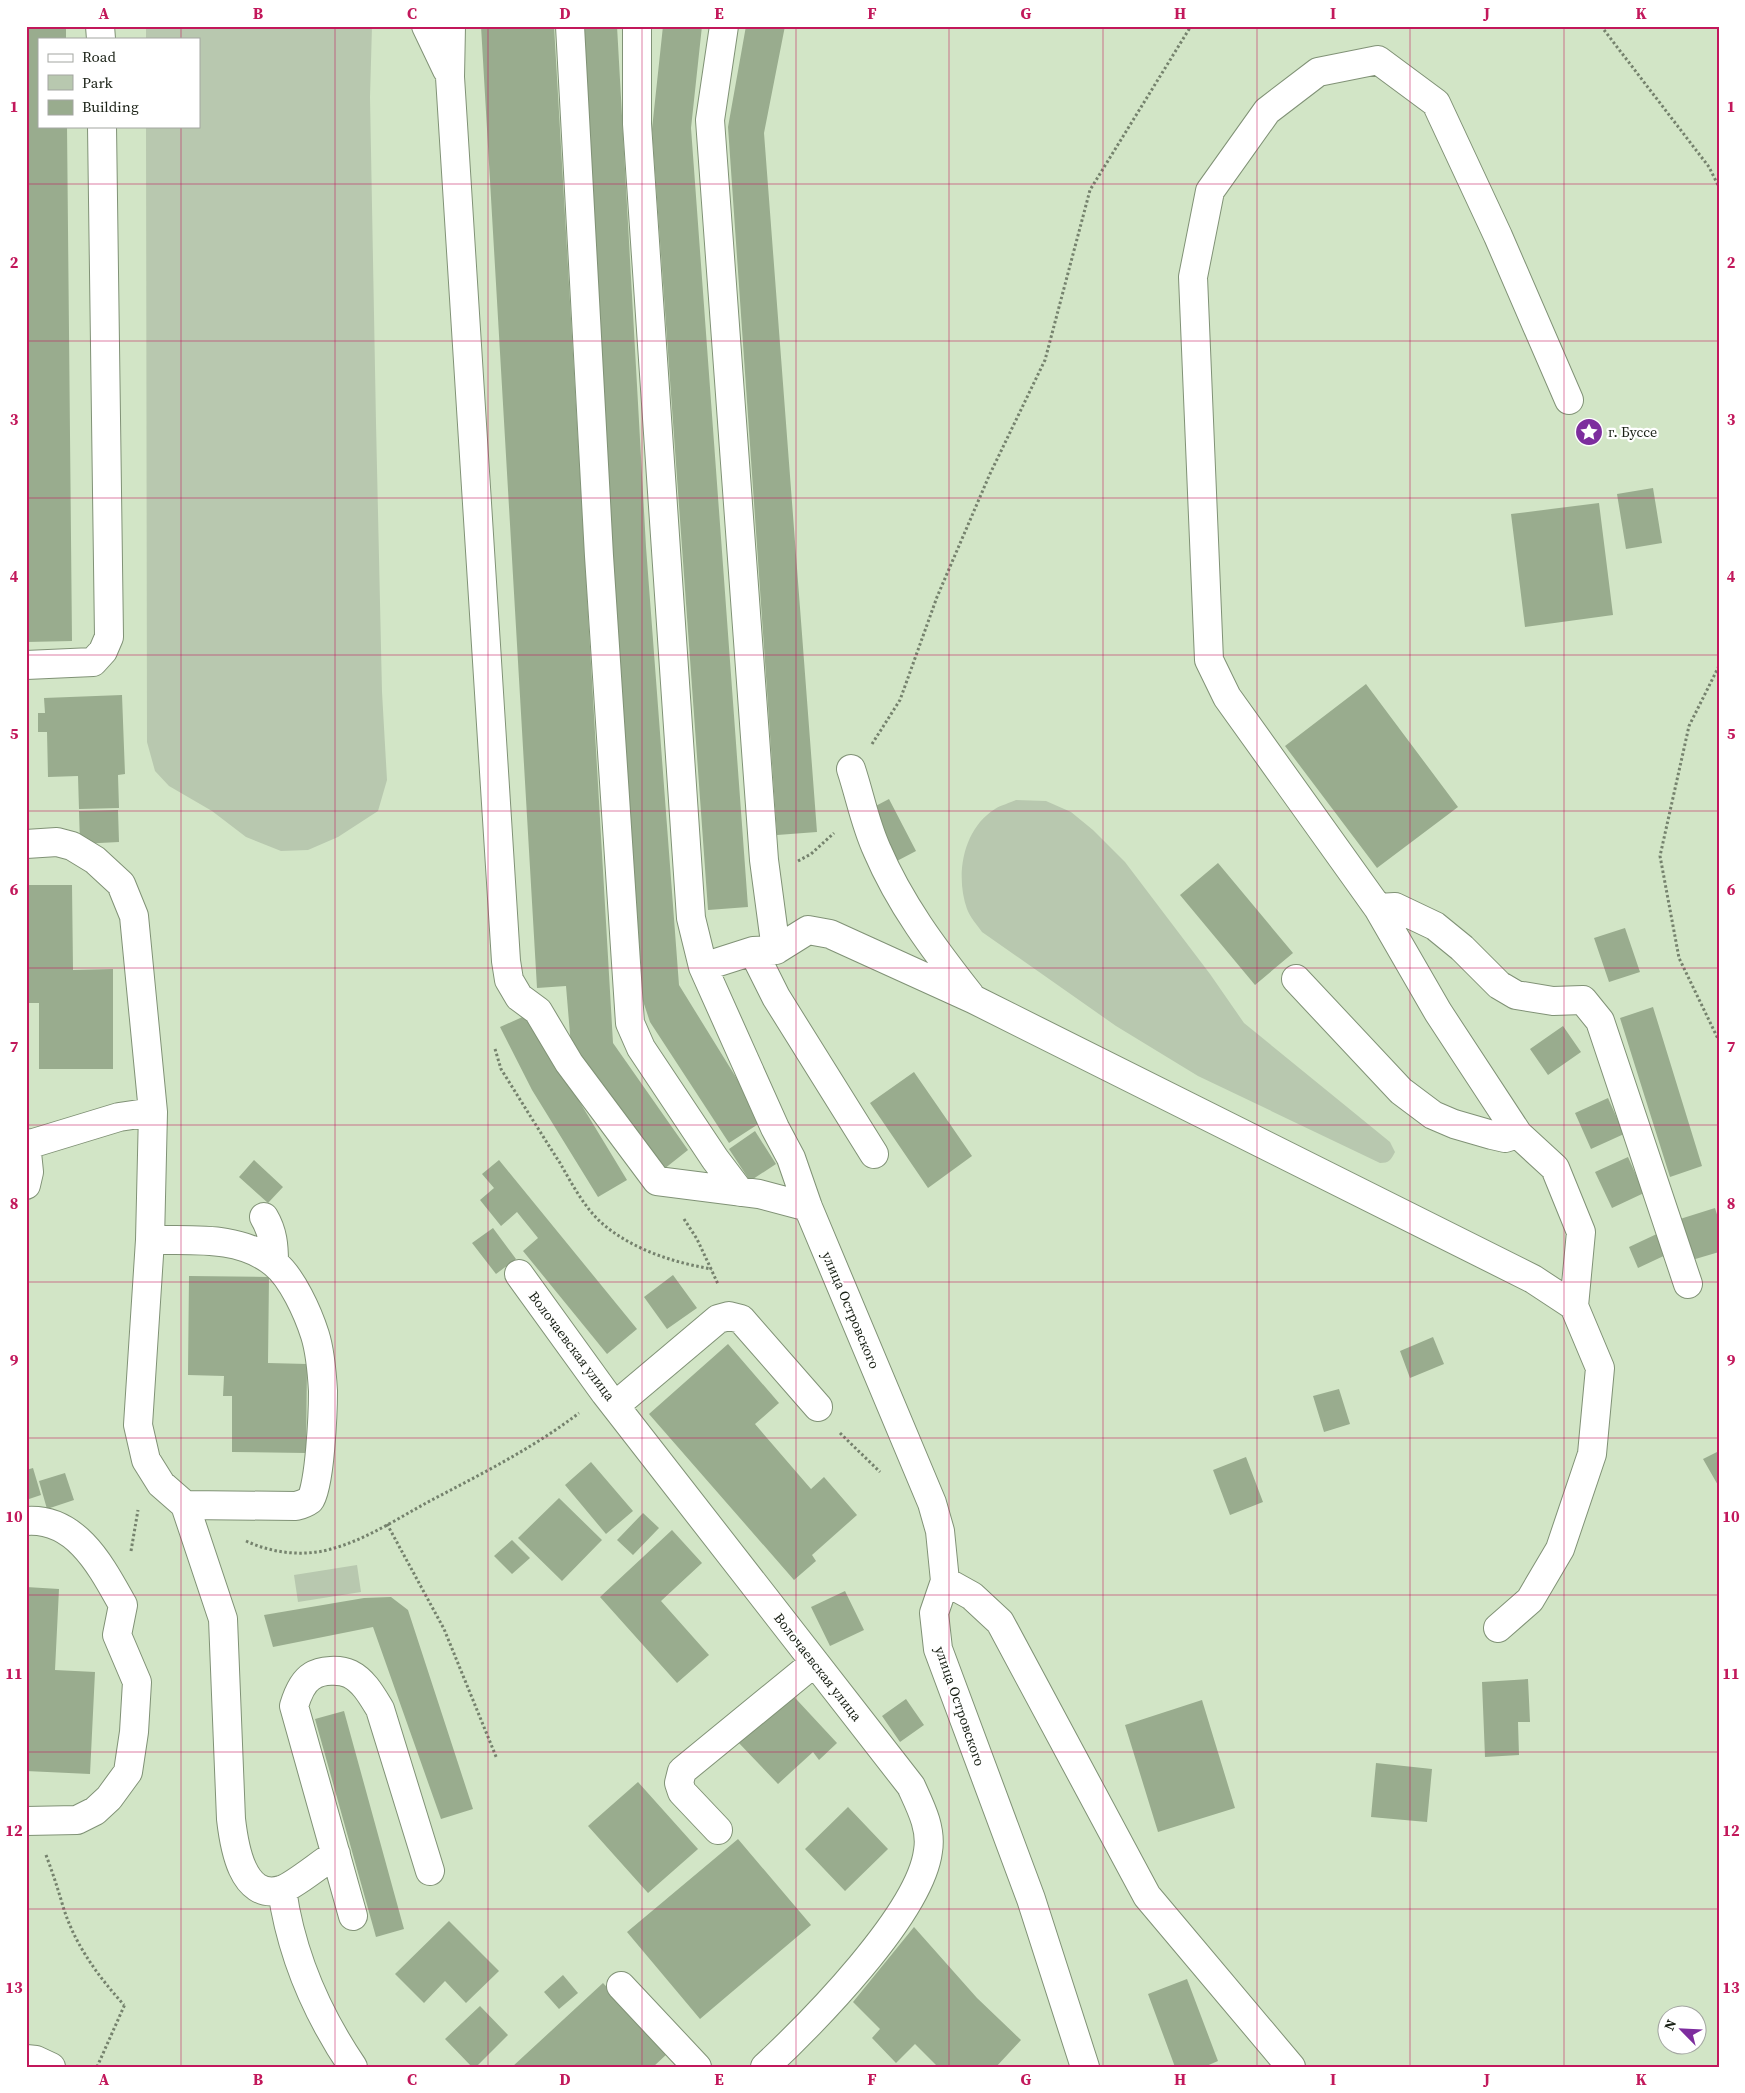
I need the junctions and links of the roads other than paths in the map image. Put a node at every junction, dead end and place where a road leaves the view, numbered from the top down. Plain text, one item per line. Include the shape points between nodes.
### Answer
1 (426, 26) edge
2 (450, 26) edge
3 (570, 26) edge
4 (637, 26) edge
5 (724, 26) edge
6 (450, 77) junction
7 (102, 128) edge
8 (1569, 400) dead end
9 (26, 665) edge
10 (853, 774) road end
11 (26, 844) edge
12 (1378, 908) junction
13 (764, 951) junction
14 (703, 967) junction
15 (1296, 979) dead end
16 (973, 999) junction
17 (153, 1112) junction
18 (1518, 1134) junction
19 (27, 1144) edge
20 (874, 1154) dead end
21 (26, 1185) edge
22 (740, 1192) junction
23 (808, 1207) junction
24 (264, 1217) dead end
25 (150, 1240) junction
26 (274, 1263) junction
27 (519, 1274) dead end
28 (1688, 1284) dead end
29 (1574, 1306) junction
30 (610, 1399) junction
31 (818, 1407) road end
32 (186, 1505) junction
33 (26, 1521) edge
34 (945, 1581) junction
35 (1498, 1628) dead end
36 (814, 1663) junction
37 (30, 1821) edge
38 (718, 1830) dead end
39 (336, 1854) junction
40 (430, 1871) dead end
41 (282, 1890) junction
42 (353, 1916) dead end
43 (622, 1986) dead end
44 (26, 2059) edge
45 (773, 2064) edge
46 (51, 2067) edge
47 (352, 2067) edge
48 (696, 2067) edge
49 (1085, 2067) edge
50 (1290, 2067) edge

1 - 6 street
2 - 6 street
3 - 22 street via 630,1023 641,1048
4 - 14 street, улица Островского via 637,124 664,544 691,918
5 - 13 street via 710,120 766,878
6 - 22 street via 509,980 519,997 538,1011 569,1063 657,1181
7 - 9 street via 108,637 103,652 94,662
8 - 12 street via 1436,103 1378,60 1318,72 1268,111 1210,190 1194,277 1209,660 1227,697
10 - 16 street via 864,818 897,893 920,930
11 - 17 street via 57,842 72,846 100,864 121,884 134,916
12 - 18 street via 1438,1012
12 - 28 street via 1395,907 1435,926 1499,986 1516,996 1553,1002 1583,1000 1593,1010 1600,1021
13 - 14 street
13 - 16 street via 808,930 830,934
13 - 20 street via 776,997
14 - 23 street, улица Островского via 791,1158
15 - 18 street via 1401,1092 1433,1115 1505,1138
16 - 29 street via 1533,1278
17 - 19 street via 119,1117
17 - 25 street
18 - 29 street via 1555,1168 1581,1232
19 - 21 street via 29,1172
22 - 23 street via 770,1196
23 - 34 street, улица Островского via 932,1503 940,1531
24 - 26 street via 274,1244
25 - 26 street via 233,1243
25 - 32 street via 138,1425 146,1460 161,1484
26 - 32 street via 287,1276 315,1336 323,1391 314,1491 310,1500 296,1506
27 - 30 street, Волочаевская улица
29 - 35 street via 1600,1368 1592,1454 1560,1548 1530,1600
30 - 31 street via 718,1319 729,1316 741,1319
30 - 36 street, Волочаевская улица
32 - 41 street via 222,1619 234,1847 244,1873 257,1888
33 - 37 street via 56,1526 78,1538 100,1564 123,1605 117,1635 137,1682 128,1772 109,1798 95,1811 77,1820
34 - 49 street, улица Островского via 934,1613 938,1649 1031,1899
34 - 50 street via 972,1596 1000,1622 1147,1896
36 - 38 street via 682,1771 679,1783 682,1792
36 - 45 street, Волочаевская улица via 911,1786 926,1819 929,1849 923,1874 894,1925
39 - 40 street via 294,1706 300,1690 312,1676 332,1671 349,1673 359,1680 380,1709
39 - 41 street
39 - 42 street
41 - 47 street via 287,1926 307,1981 326,2023
43 - 48 street
44 - 46 street

